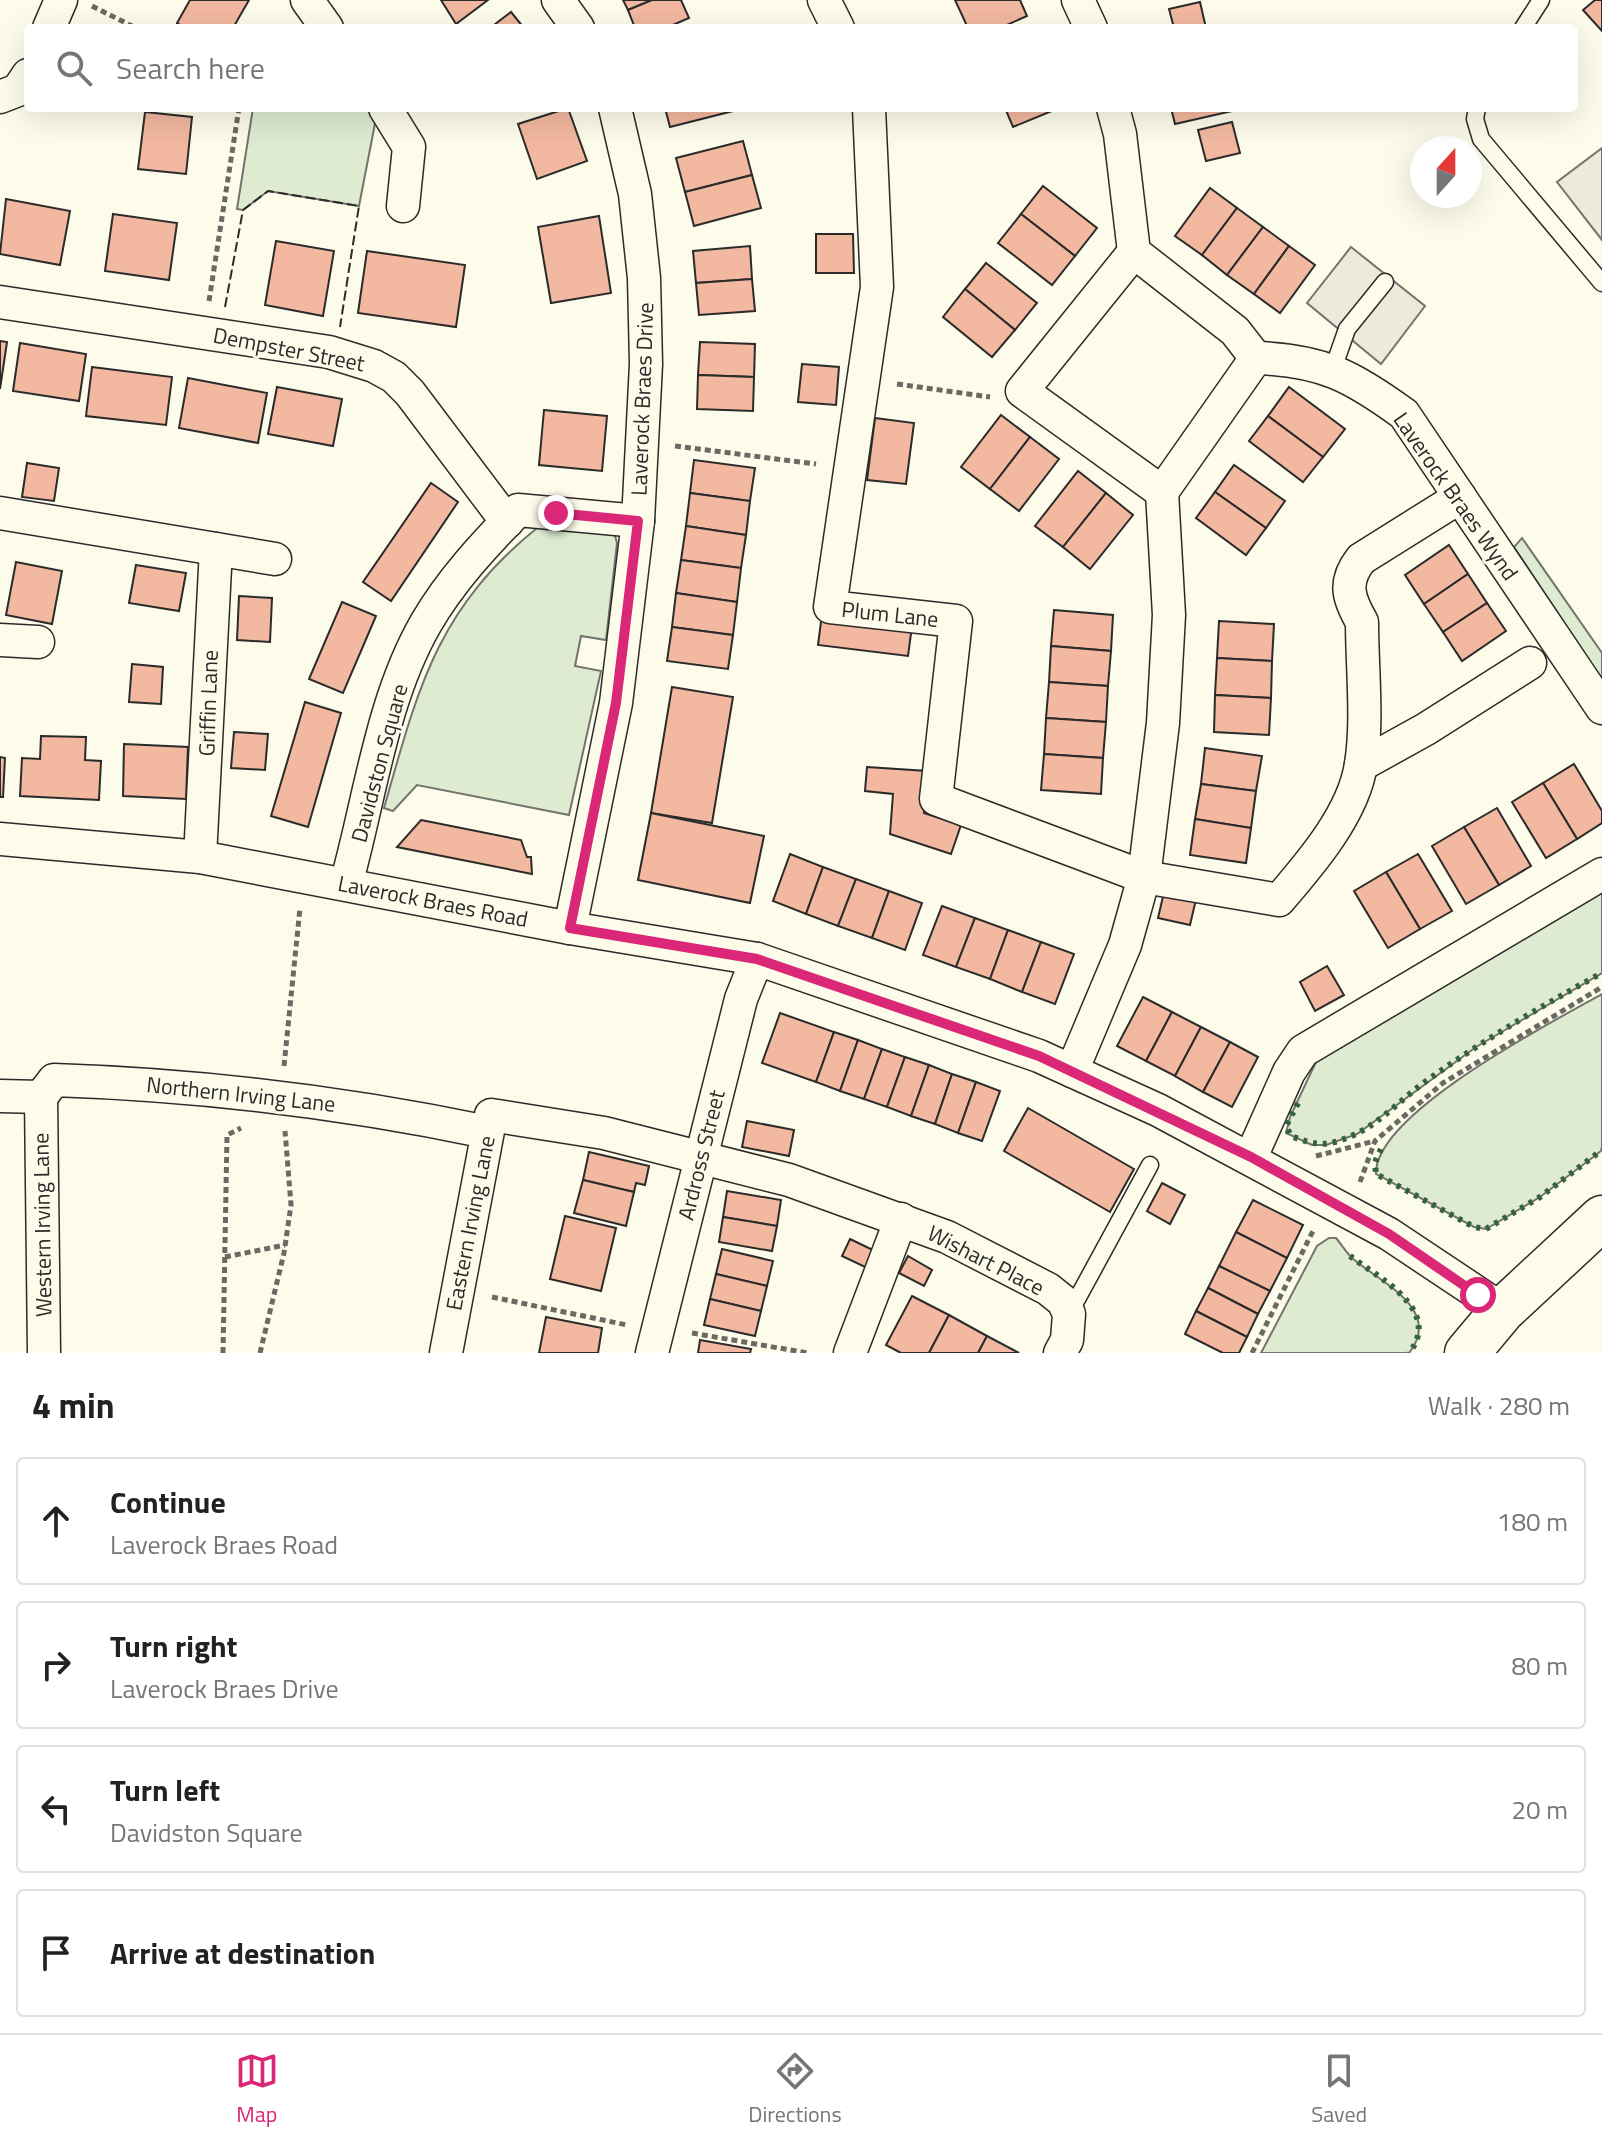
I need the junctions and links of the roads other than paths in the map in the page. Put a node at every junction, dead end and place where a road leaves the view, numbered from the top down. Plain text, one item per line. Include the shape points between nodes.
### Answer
1 (61, 0) edge
2 (307, 0) edge
3 (558, 0) edge
4 (824, 0) edge
5 (1078, 0) edge
6 (1541, 0) edge
7 (51, 24) edge
8 (324, 24) edge
9 (575, 24) edge
10 (836, 24) edge
11 (1089, 24) edge
12 (1526, 24) edge
13 (24, 81) edge
14 (0, 97) edge
15 (387, 112) edge
16 (616, 112) edge
17 (869, 112) edge
18 (1114, 112) edge
19 (1476, 112) edge
20 (403, 206) dead end
21 (1134, 252) junction
22 (1385, 282) dead end
23 (1602, 283) edge
24 (0, 302) edge
25 (1256, 358) junction
26 (1333, 369) junction
27 (1162, 492) junction
28 (1460, 497) junction
29 (0, 513) edge
30 (638, 521) junction
31 (507, 522) junction
32 (216, 549) junction
33 (275, 559) dead end
34 (0, 640) edge
35 (38, 642) dead end
36 (1530, 663) dead end
37 (1602, 708) edge
38 (1361, 765) junction
39 (0, 839) edge
40 (200, 857) junction
41 (1602, 874) edge
42 (1144, 877) junction
43 (346, 884) junction
44 (570, 928) junction
45 (757, 959) junction
46 (1072, 1071) junction
47 (0, 1096) edge
48 (41, 1097) junction
49 (487, 1132) junction
50 (699, 1158) junction
51 (1262, 1164) junction
52 (1150, 1165) dead end
53 (1602, 1218) edge
54 (901, 1219) junction
55 (1503, 1310) junction
56 (1069, 1314) junction
57 (44, 1353) edge
58 (446, 1353) edge
59 (652, 1353) edge
60 (850, 1353) edge
61 (1060, 1353) edge
62 (1467, 1353) edge

1 - 7 street
2 - 8 street
3 - 9 street
4 - 10 street
5 - 11 street
6 - 12 lane
13 - 14 street via 18,90
15 - 20 street via 409,147
16 - 30 street, Laverock Braes Drive via 635,194 644,278 646,364
17 - 42 street, Plum Lane via 877,287 830,607 956,621 936,799
18 - 21 street
19 - 23 lane via 1481,139
21 - 25 street via 1235,331
21 - 27 street via 1022,391
22 - 26 lane via 1347,329
24 - 31 street, Dempster Street via 329,352 374,366 410,393
25 - 26 street, Laverock Braes Wynd via 1296,359
25 - 27 street
26 - 28 street, Laverock Braes Wynd via 1404,414
27 - 42 street via 1169,615 1163,723
28 - 37 street, Laverock Braes Wynd
28 - 38 street via 1361,559 1352,571 1347,585 1362,622
29 - 32 street
30 - 31 street, Davidston Square via 518,510
30 - 44 street, Laverock Braes Drive via 616,703
31 - 43 street, Davidston Square via 473,556 425,624 396,695
32 - 33 street
32 - 40 street, Griffin Lane
34 - 35 street
36 - 38 street
38 - 42 street via 1348,804 1279,900
39 - 40 street, Laverock Braes Road
40 - 43 street, Laverock Braes Road
41 - 51 street via 1303,1051 1289,1072
42 - 46 street via 1125,945
43 - 44 street, Laverock Braes Road
44 - 45 street, Laverock Braes Road
45 - 46 street, Laverock Braes Road
45 - 50 street, Ardross Street via 741,999
46 - 51 street, Laverock Braes Road
47 - 48 street, Northern Irving Lane
48 - 49 street, Northern Irving Lane via 54,1080 191,1087 381,1110
48 - 57 street, Western Irving Lane
49 - 50 street, Eastern Irving Lane via 491,1115 604,1133
49 - 58 street, Eastern Irving Lane
50 - 54 street, Wishart Place via 789,1180
50 - 59 street, Ardross Street
51 - 55 street, Laverock Braes Road via 1389,1234
52 - 56 lane
53 - 55 street
54 - 56 street, Wishart Place via 1048,1289
54 - 60 street, Wishart Place
55 - 62 street
56 - 61 street

